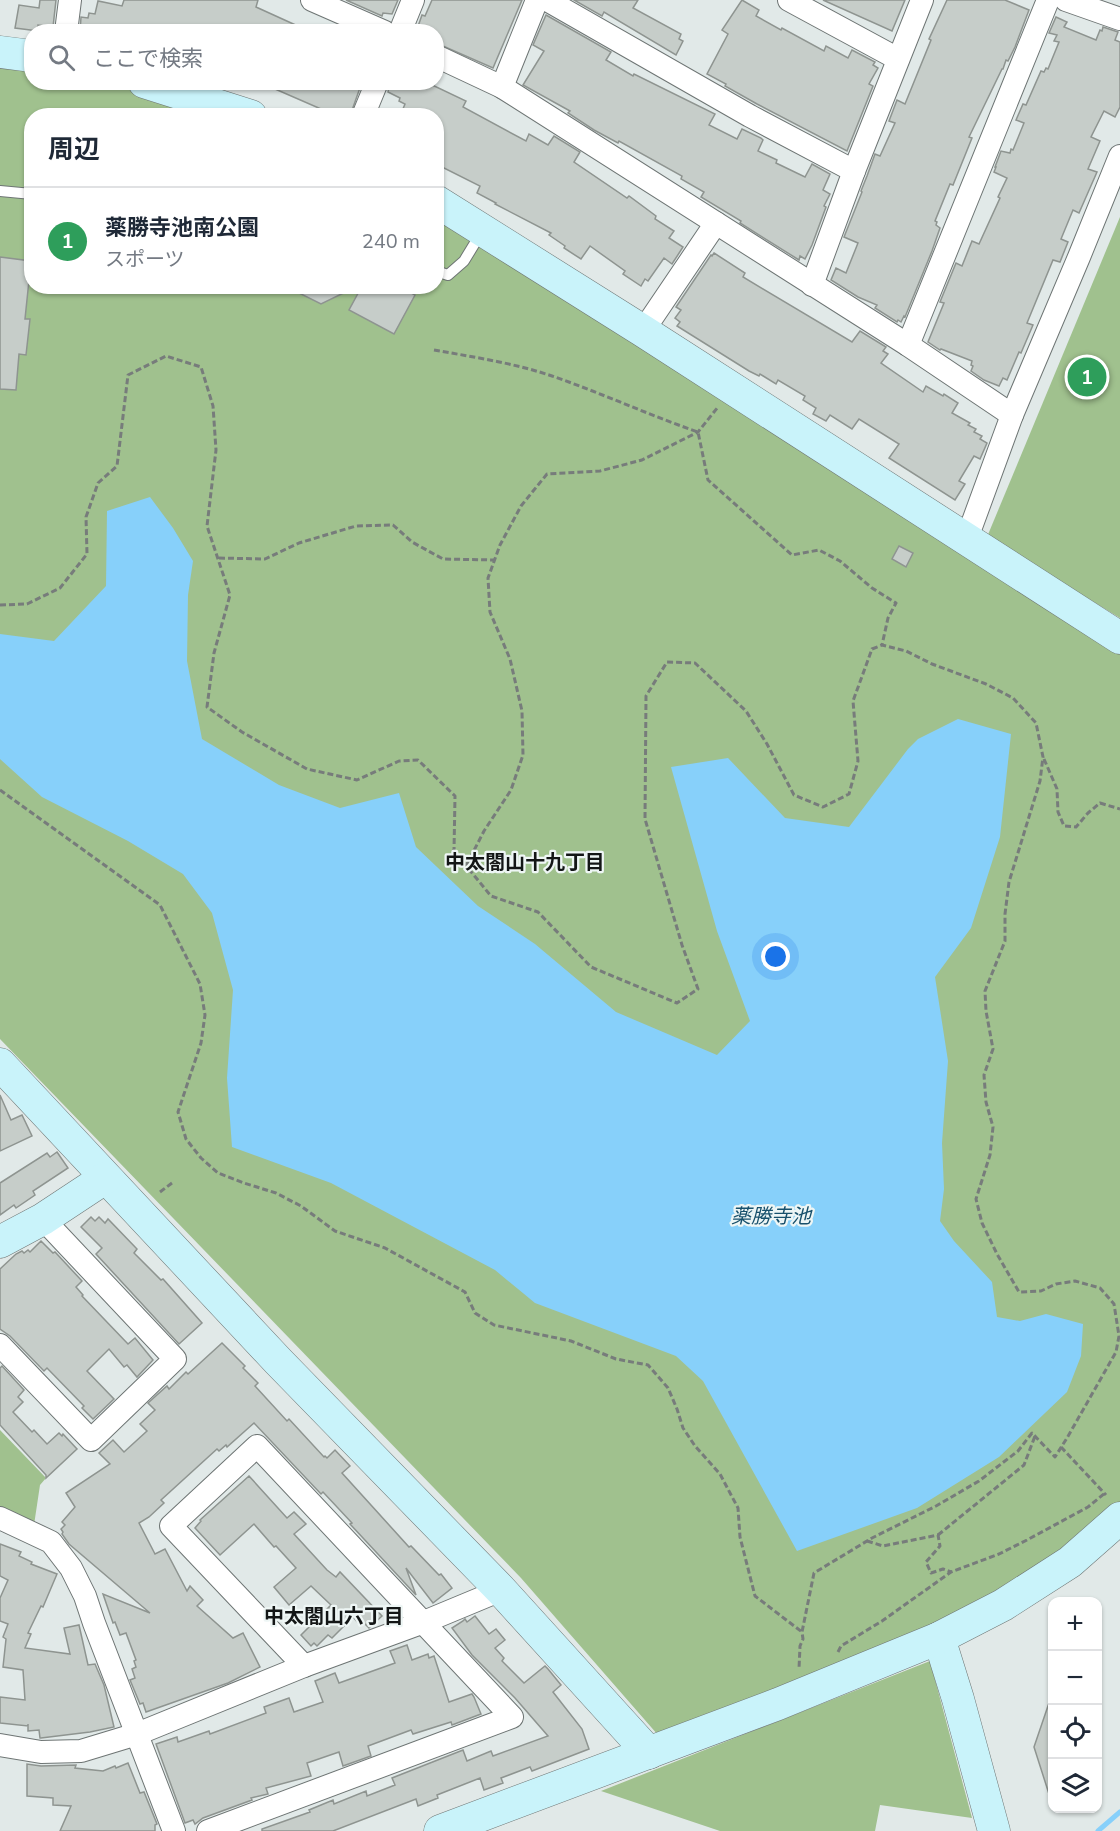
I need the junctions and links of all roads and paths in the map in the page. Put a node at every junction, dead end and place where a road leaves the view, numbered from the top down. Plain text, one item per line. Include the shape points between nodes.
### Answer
1 (70, 0) edge
2 (312, 0) edge
3 (413, 0) edge
4 (537, 0) edge
5 (548, 0) edge
6 (789, 0) edge
7 (922, 0) edge
8 (1048, 0) edge
9 (1066, 0) edge
10 (1120, 19) edge
11 (67, 24) edge
12 (367, 24) edge
13 (403, 24) edge
14 (0, 52) edge
15 (24, 55) edge
16 (898, 59) junction
17 (444, 60) edge
18 (502, 87) junction
19 (168, 90) edge
20 (374, 90) edge
21 (221, 108) edge
22 (367, 108) edge
23 (1120, 156) edge
24 (854, 171) junction
25 (0, 191) edge
26 (24, 193) edge
27 (444, 206) edge
28 (716, 223) junction
29 (482, 230) junction
30 (444, 274) edge
31 (812, 285) junction
32 (643, 331) junction
33 (908, 345) junction
34 (434, 350) dead end
35 (731, 388) junction
36 (1012, 415) junction
37 (698, 432) junction
38 (967, 538) junction
39 (219, 558) junction
40 (495, 560) junction
41 (0, 605) edge
42 (1120, 638) edge
43 (882, 645) junction
44 (1043, 757) junction
45 (0, 790) edge
46 (1120, 809) edge
47 (465, 866) junction
48 (4, 1075) edge
49 (105, 1178) junction
50 (172, 1183) dead end
51 (160, 1192) dead end
52 (43, 1219) junction
53 (0, 1242) edge
54 (0, 1345) edge
55 (1035, 1436) junction
56 (1061, 1447) junction
57 (1111, 1503) edge
58 (0, 1518) edge
59 (938, 1535) junction
60 (867, 1541) junction
61 (951, 1572) junction
62 (501, 1590) junction
63 (424, 1622) junction
64 (802, 1632) junction
65 (939, 1638) junction
66 (837, 1654) dead end
67 (304, 1666) junction
68 (799, 1669) dead end
69 (137, 1734) junction
70 (0, 1745) edge
71 (649, 1753) junction
72 (174, 1831) edge
73 (208, 1831) edge
74 (440, 1831) edge
75 (994, 1831) edge

1 - 11 street
2 - 12 street
3 - 13 street
4 - 18 street
5 - 24 street
6 - 16 street
7 - 16 street
8 - 33 street
9 - 10 street
14 - 15 street
16 - 24 street
17 - 18 street
18 - 28 street
19 - 21 street
20 - 22 street
23 - 36 street
24 - 31 street
25 - 26 lane
27 - 29 street
28 - 31 street
28 - 32 street
29 - 30 lane via 464,261 448,275
29 - 32 street
31 - 33 street
32 - 35 street
33 - 36 street
34 - 37 path via 550,375
35 - 37 path
35 - 38 street
36 - 38 street
37 - 40 path via 642,460 600,471 547,474 521,506
37 - 43 path via 708,480 792,555 819,550 896,603
38 - 42 street
39 - 40 path via 265,559 299,543 356,526 393,525 412,542 443,559
39 - 41 path via 207,526 216,450 213,406 201,367 166,356 128,375 117,466 98,483 86,517 87,554 60,588 27,604
39 - 47 path via 230,595 214,653 207,706 242,732 307,769 357,780 399,761 418,760 455,796 454,850
40 - 47 path via 488,578 490,612 510,659 522,711 523,755 511,790
43 - 44 path via 906,651 1013,698 1036,723
43 - 47 path via 872,649 853,700 858,761 849,794 822,807 794,795 746,711 695,663 667,662 645,696 645,819 698,989 677,1003 591,967 537,912 491,896
44 - 46 path via 1058,789 1058,812 1064,826 1077,827 1100,803
44 - 56 path via 1040,781 1009,882 1005,941 985,991 993,1049 984,1075 993,1127 990,1155 976,1199 982,1224 1019,1292 1041,1291 1075,1281 1100,1288 1114,1304 1119,1336 1116,1352
45 - 64 path via 160,905 200,984 205,1015 201,1043 178,1112 186,1139 201,1158 218,1173 276,1193 335,1231 385,1248 465,1292 475,1313 494,1325 571,1341 616,1359 648,1365 668,1388 683,1428 720,1474 738,1508 740,1537 755,1596
48 - 49 street
49 - 52 street
49 - 62 street
50 - 51 path
52 - 53 street
52 - 54 street via 175,1359 91,1440
55 - 56 path via 1055,1457
55 - 59 path via 1024,1465
55 - 60 path via 1032,1433 1018,1451 979,1481
56 - 57 path
57 - 61 path via 1088,1507 999,1554
57 - 65 street via 1070,1562 1003,1605
58 - 69 street via 51,1542 71,1568
59 - 60 path via 883,1546
59 - 61 path via 940,1546 926,1562 931,1573 943,1569
60 - 64 path via 814,1573
61 - 66 path via 841,1646
62 - 63 street
62 - 71 street
63 - 67 street
63 - 67 street via 257,1446 171,1526
63 - 73 street via 512,1717
64 - 68 path
65 - 71 street
65 - 75 street
67 - 69 street
69 - 70 street via 81,1752 41,1752
69 - 72 street
71 - 74 street

